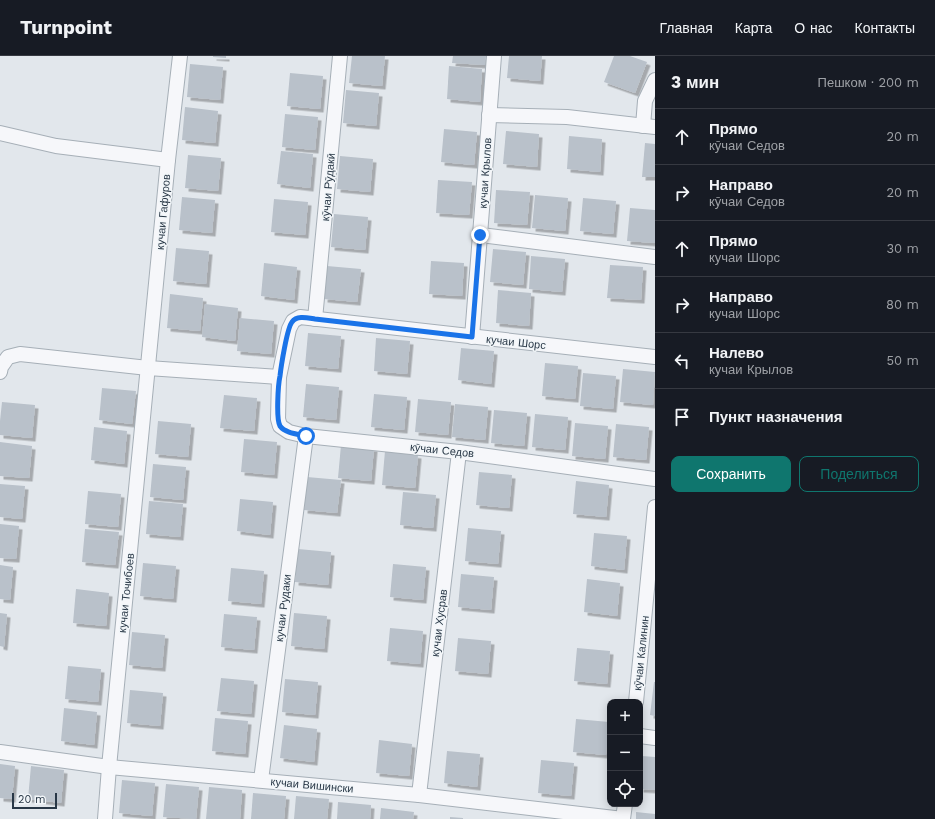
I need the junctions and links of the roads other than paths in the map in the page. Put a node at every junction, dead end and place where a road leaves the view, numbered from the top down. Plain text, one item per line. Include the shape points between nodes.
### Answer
1 (180, 56) edge
2 (340, 56) edge
3 (494, 56) edge
4 (655, 80) edge
5 (489, 115) junction
6 (649, 126) edge
7 (0, 133) edge
8 (168, 160) junction
9 (480, 235) junction
10 (655, 257) edge
11 (315, 319) junction
12 (472, 337) junction
13 (655, 357) edge
14 (0, 367) edge
15 (148, 368) junction
16 (0, 372) edge
17 (279, 377) junction
18 (306, 436) junction
19 (460, 452) junction
20 (655, 479) edge
21 (655, 508) edge
22 (636, 699) edge
23 (643, 736) edge
24 (655, 738) edge
25 (0, 752) edge
26 (109, 767) junction
27 (261, 780) junction
28 (419, 795) junction
29 (625, 807) edge
30 (105, 819) edge
31 (623, 819) edge

1 - 8 street, кучаи Гафуров
2 - 11 street, кӯчаи Рӯдакӣ
3 - 5 street, кучаи Крылов
4 - 6 street via 645,101
5 - 6 street via 567,117
5 - 9 street, кучаи Крылов
7 - 8 street via 56,146
8 - 15 street, кучаи Гафуров
9 - 10 street
9 - 12 street, кучаи Крылов
11 - 12 street, кучаи Шорс
11 - 17 street, кучаи Шорс via 300,318 293,321
12 - 13 street, кучаи Шорс
14 - 15 street via 8,357 20,354
14 - 16 street
15 - 17 street
15 - 26 street, кучаи Точибоев
17 - 18 street, кӯчаи Седов via 280,426 289,432
18 - 19 street, кӯчаи Седов
18 - 27 street, кучаи Рудаки
19 - 20 street, кӯчаи Седов
19 - 28 street, кучаи Хусрав
21 - 22 street, кӯчаи Калинин
23 - 24 street
25 - 26 street, кучаи Вишински
26 - 27 street, кучаи Вишински
26 - 30 street, кучаи Точибоев
27 - 28 street, кучаи Вишински
28 - 31 street, кучаи Вишински
29 - 31 street

